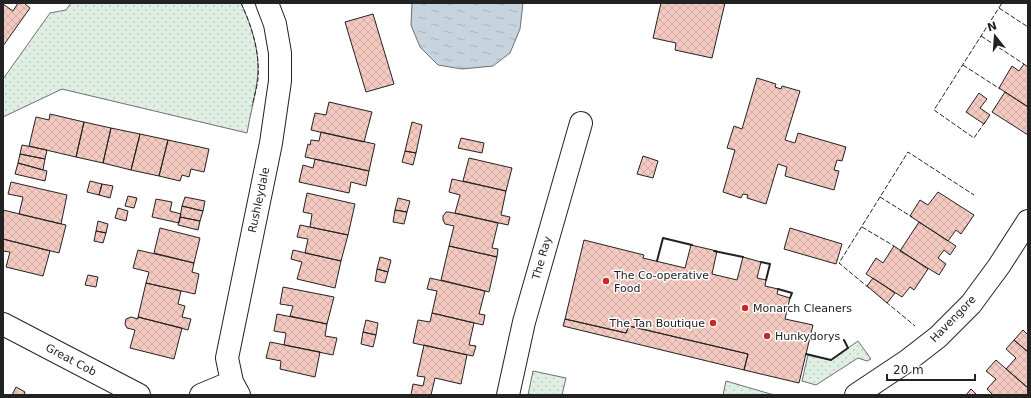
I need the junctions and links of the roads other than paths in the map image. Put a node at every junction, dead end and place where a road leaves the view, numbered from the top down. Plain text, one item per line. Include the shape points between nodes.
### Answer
1 (267, 3) edge
2 (581, 123) dead end
3 (1028, 221) edge
4 (3, 324) edge
5 (236, 389) edge
6 (139, 395) edge
7 (201, 395) edge
8 (508, 395) edge
9 (856, 395) edge

1 - 5 street, Rushleydale via 280,53 280,81 271,143 227,358
2 - 8 street, The Ray via 524,322
3 - 9 street, Havengore via 1000,266 971,304 938,337
4 - 6 street, Great Cob
5 - 7 street

